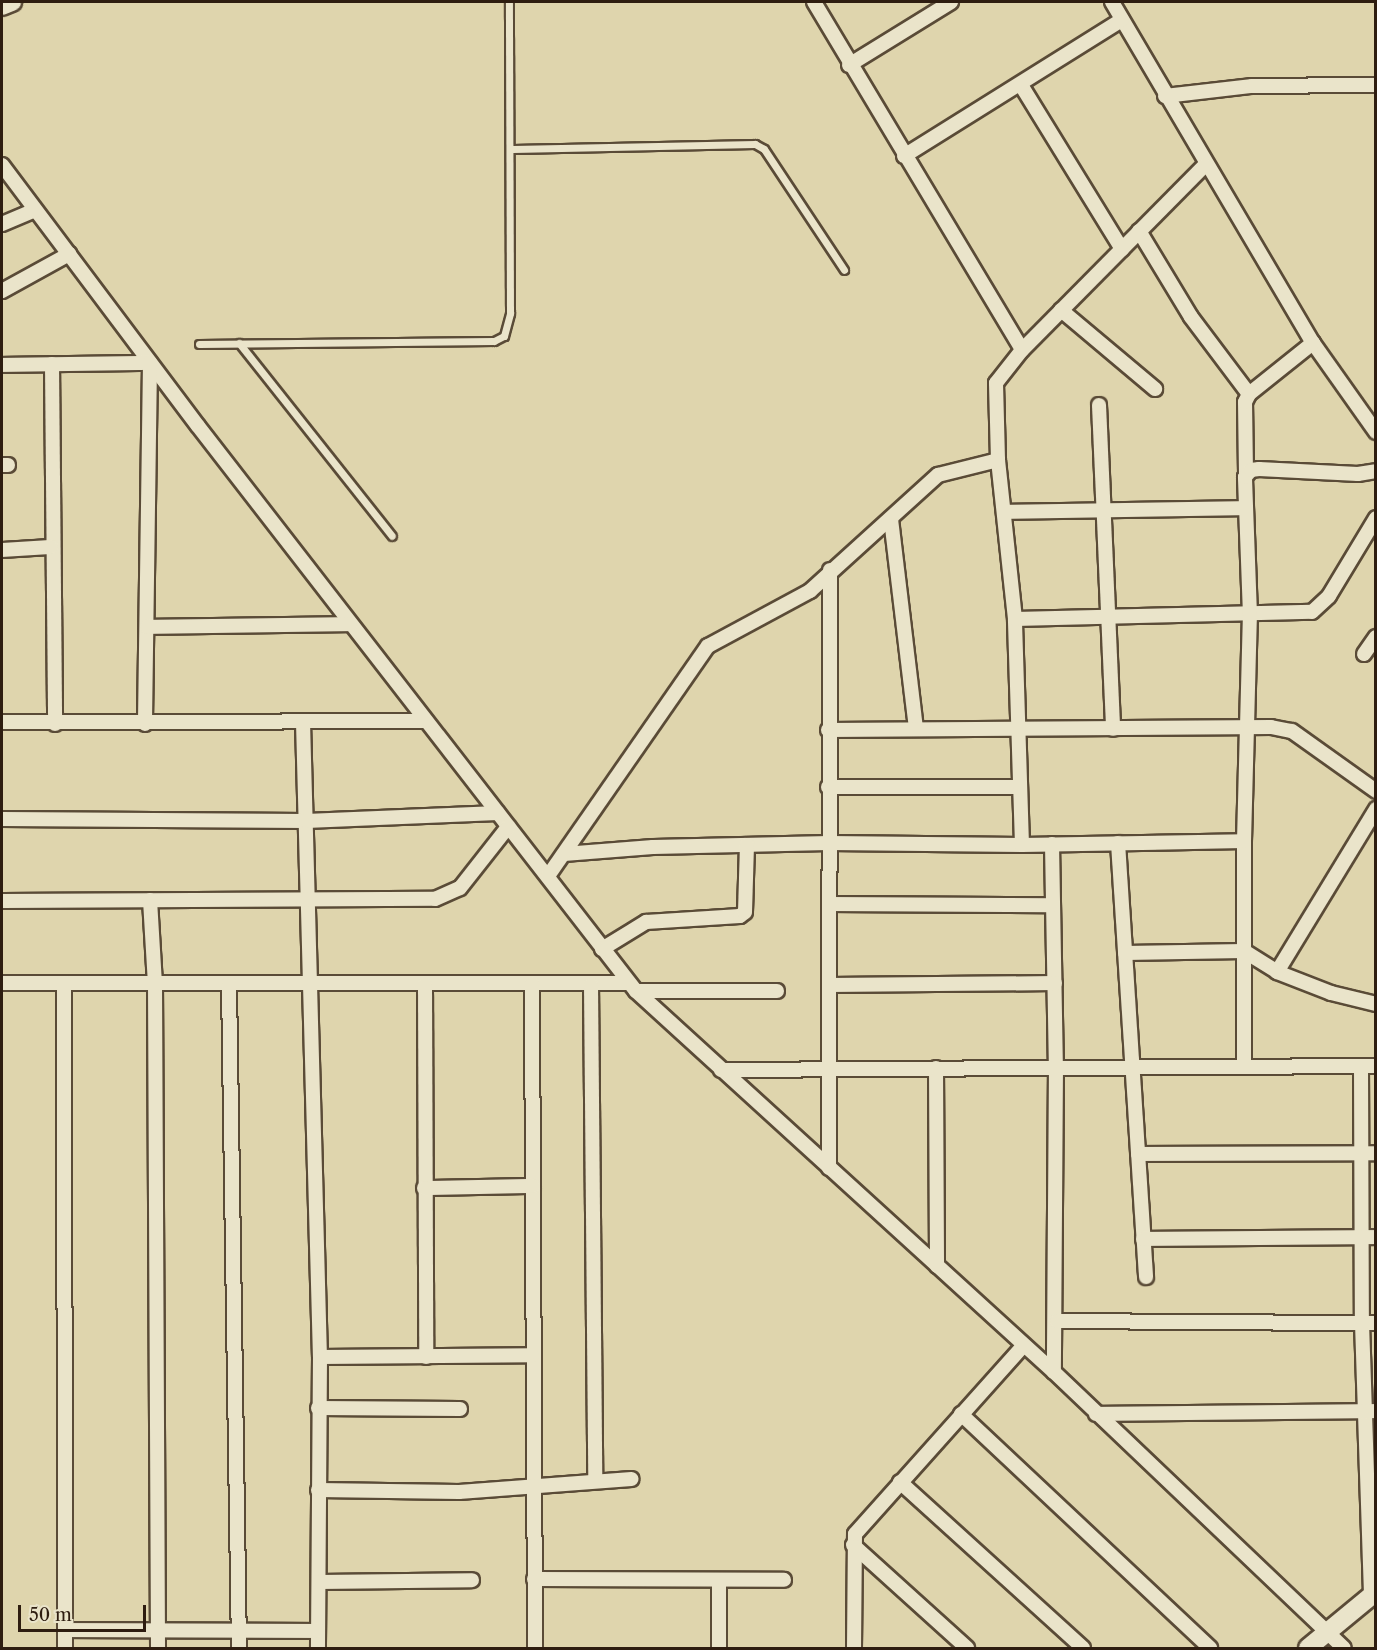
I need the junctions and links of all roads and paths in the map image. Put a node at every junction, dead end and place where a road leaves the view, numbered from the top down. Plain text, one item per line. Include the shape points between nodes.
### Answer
1 (12, 2) edge
2 (509, 2) edge
3 (814, 2) edge
4 (951, 2) edge
5 (1112, 2) edge
6 (2, 6) edge
7 (1122, 20) junction
8 (849, 65) junction
9 (1021, 85) junction
10 (1376, 85) edge
11 (1165, 96) junction
12 (513, 149) junction
13 (904, 156) junction
14 (2, 165) edge
15 (1205, 165) junction
16 (35, 210) junction
17 (2, 224) edge
18 (1139, 231) junction
19 (1122, 249) junction
20 (69, 254) junction
21 (844, 270) dead end
22 (2, 291) edge
23 (1061, 310) junction
24 (239, 343) junction
25 (1313, 343) junction
26 (199, 344) dead end
27 (1022, 350) junction
28 (150, 363) junction
29 (52, 364) junction
30 (2, 365) edge
31 (1155, 389) dead end
32 (1249, 394) junction
33 (1099, 405) dead end
34 (1376, 432) edge
35 (998, 460) junction
36 (1376, 471) edge
37 (1246, 473) junction
38 (1246, 508) junction
39 (1104, 509) junction
40 (1004, 512) junction
41 (891, 519) junction
42 (1376, 519) edge
43 (392, 536) dead end
44 (51, 547) junction
45 (2, 550) edge
46 (830, 570) junction
47 (1250, 615) junction
48 (1110, 618) junction
49 (1015, 619) junction
50 (350, 624) junction
51 (147, 627) junction
52 (1376, 637) edge
53 (1364, 654) dead end
54 (426, 721) junction
55 (2, 722) edge
56 (303, 722) junction
57 (55, 724) junction
58 (145, 724) junction
59 (1018, 728) junction
60 (1248, 728) junction
61 (828, 729) junction
62 (916, 729) junction
63 (1113, 729) junction
64 (828, 787) junction
65 (1019, 787) junction
66 (1376, 791) edge
67 (1376, 809) edge
68 (498, 813) junction
69 (2, 819) edge
70 (306, 821) junction
71 (508, 827) junction
72 (1244, 841) junction
73 (829, 843) junction
74 (1118, 843) junction
75 (1052, 844) junction
76 (1022, 845) junction
77 (747, 846) junction
78 (564, 854) junction
79 (548, 876) junction
80 (308, 898) junction
81 (150, 900) junction
82 (2, 901) edge
83 (829, 904) junction
84 (1053, 905) junction
85 (602, 949) junction
86 (1244, 951) junction
87 (1125, 953) junction
88 (1277, 972) junction
89 (2, 983) edge
90 (64, 983) junction
91 (1055, 983) junction
92 (155, 984) junction
93 (229, 984) junction
94 (532, 984) junction
95 (313, 985) junction
96 (425, 985) junction
97 (591, 985) junction
98 (829, 985) junction
99 (632, 987) junction
100 (777, 992) dead end
101 (1376, 1004) edge
102 (1132, 1065) junction
103 (1056, 1066) junction
104 (1368, 1066) edge
105 (1245, 1067) junction
106 (936, 1068) junction
107 (829, 1069) junction
108 (721, 1070) junction
109 (1369, 1153) edge
110 (1138, 1154) junction
111 (829, 1168) junction
112 (533, 1186) junction
113 (424, 1188) junction
114 (1369, 1237) edge
115 (1143, 1239) junction
116 (937, 1266) junction
117 (1146, 1277) dead end
118 (1057, 1322) junction
119 (1369, 1323) edge
120 (1023, 1346) junction
121 (532, 1355) junction
122 (320, 1357) junction
123 (426, 1357) junction
124 (1054, 1372) junction
125 (318, 1408) junction
126 (460, 1409) dead end
127 (1370, 1411) edge
128 (961, 1414) junction
129 (1096, 1414) junction
130 (632, 1479) dead end
131 (595, 1481) junction
132 (900, 1482) junction
133 (534, 1485) junction
134 (318, 1490) junction
135 (853, 1545) junction
136 (534, 1579) junction
137 (472, 1580) dead end
138 (718, 1580) junction
139 (783, 1580) dead end
140 (319, 1582) junction
141 (1373, 1594) edge
142 (157, 1629) junction
143 (65, 1630) junction
144 (238, 1630) junction
145 (318, 1631) junction
146 (1327, 1632) junction
147 (65, 1648) edge
148 (158, 1648) edge
149 (239, 1648) edge
150 (318, 1648) edge
151 (535, 1648) edge
152 (719, 1648) edge
153 (854, 1648) edge
154 (967, 1648) edge
155 (1083, 1648) edge
156 (1210, 1648) edge
157 (1308, 1648) edge
158 (1344, 1648) edge

1 - 6 street
2 - 12 lane
3 - 8 street
4 - 8 street
5 - 7 street
7 - 9 street
7 - 11 street
8 - 13 street
9 - 13 street
9 - 19 street
10 - 11 street via 1252,86
11 - 15 street
12 - 21 lane via 755,144 764,149
12 - 24 lane via 510,313 504,336 494,341
13 - 27 street
14 - 16 street
15 - 18 street
15 - 25 street
16 - 17 street
16 - 20 street
18 - 19 street
18 - 32 street via 1191,317
19 - 23 street
20 - 22 street
20 - 28 street
23 - 27 street
23 - 31 street
24 - 26 lane
24 - 43 lane
25 - 32 street
25 - 34 street
27 - 35 street via 1001,375 995,390
28 - 29 street
28 - 50 street
28 - 51 street
29 - 30 street
29 - 44 street
32 - 37 street via 1242,411
33 - 39 street
35 - 40 street
35 - 41 street via 938,475
36 - 37 street via 1367,475 1259,470
37 - 38 street
38 - 39 street
38 - 47 street
39 - 40 street
39 - 48 street
40 - 49 street
41 - 46 street
41 - 62 street
42 - 47 street via 1323,605 1302,615
44 - 45 street
44 - 57 street
46 - 61 street
46 - 78 street via 804,595 708,646
47 - 48 street
47 - 60 street
48 - 49 street
48 - 63 street
49 - 59 street
50 - 51 street
50 - 54 street
51 - 58 street
52 - 53 street
54 - 56 street
54 - 68 street
55 - 57 street
56 - 58 street
56 - 70 street
57 - 58 street
59 - 62 street
59 - 63 street
59 - 65 street
60 - 63 street
60 - 66 street via 1292,731
60 - 72 street
61 - 62 street
61 - 64 street
64 - 65 street
64 - 73 street
65 - 76 street
67 - 88 street
68 - 70 street
68 - 71 street
69 - 70 street
70 - 80 street
71 - 79 street
71 - 80 street via 460,888 448,896 422,901
72 - 74 street
72 - 86 street
73 - 76 street
73 - 77 street
73 - 83 street
74 - 75 street
74 - 87 street
75 - 76 street
75 - 84 street
77 - 78 street
77 - 85 street via 746,912 740,916 646,922
78 - 79 street
79 - 85 street
80 - 81 street
80 - 95 street
81 - 82 street
81 - 92 street
83 - 84 street
83 - 98 street
84 - 91 street
85 - 99 street
86 - 87 street
86 - 88 street
86 - 105 street
87 - 102 street
88 - 101 street via 1331,993
89 - 90 street
90 - 92 street
90 - 143 street
91 - 98 street
91 - 103 street
92 - 93 street
92 - 142 street
93 - 95 street
93 - 144 street
94 - 96 street
94 - 97 street
94 - 112 street
95 - 96 street
95 - 122 street
96 - 113 street
97 - 99 street
97 - 131 street
98 - 107 street
99 - 100 street
99 - 108 street
102 - 103 street
102 - 105 street
102 - 110 street
103 - 106 street
103 - 118 street
104 - 105 street
104 - 109 street
106 - 107 street
106 - 116 street
107 - 108 street
107 - 111 street
108 - 111 street
109 - 110 street
109 - 114 street
110 - 115 street
111 - 116 street
112 - 113 street
112 - 121 street
113 - 123 street
114 - 115 street
114 - 119 street
115 - 117 street
116 - 120 street
118 - 119 street
118 - 124 street
119 - 127 street
120 - 124 street
120 - 128 street
121 - 123 street
121 - 133 street
122 - 123 street
122 - 125 street
124 - 129 street
125 - 126 street
125 - 134 street
127 - 129 street
127 - 141 street
128 - 132 street
128 - 156 street
129 - 146 street
130 - 131 street
131 - 133 street
132 - 135 street via 860,1526
132 - 155 street
133 - 134 street via 459,1492
133 - 136 street
134 - 140 street
135 - 153 street
135 - 154 street
136 - 138 street
136 - 151 street
137 - 140 street
138 - 139 street
138 - 152 street
140 - 145 street
141 - 146 street
142 - 143 street
142 - 144 street
142 - 148 street
143 - 147 street
144 - 145 street
144 - 149 street
145 - 150 street
146 - 157 street
146 - 158 street

